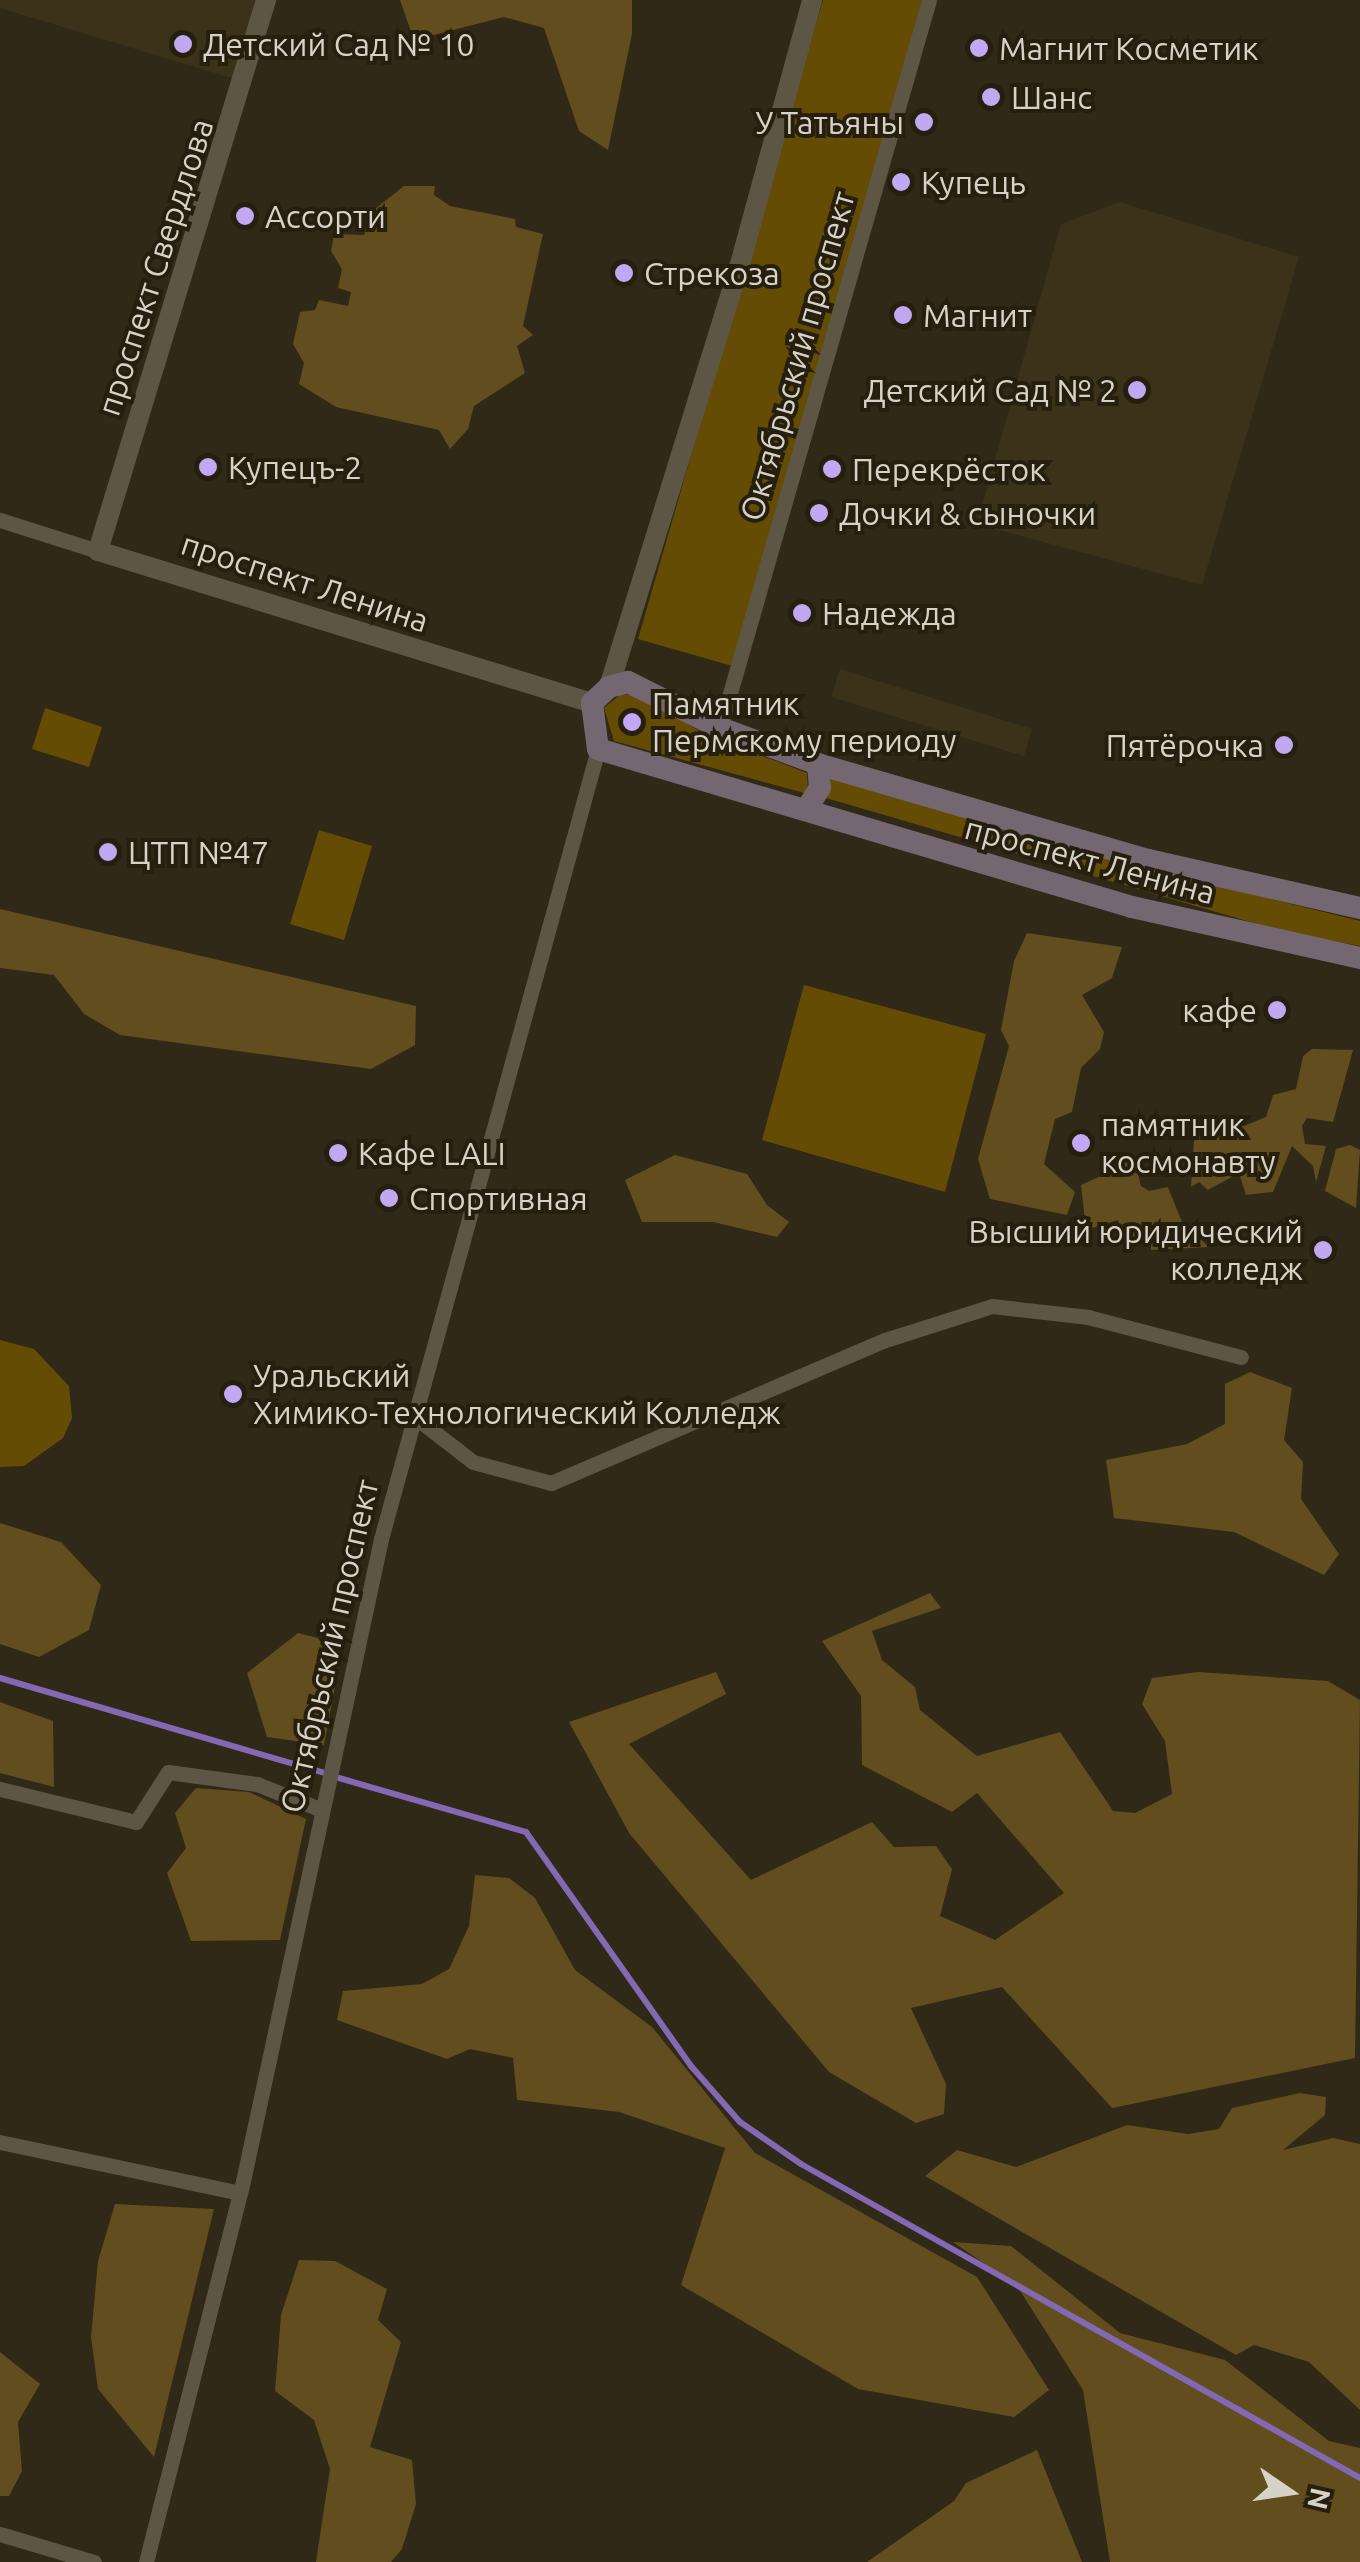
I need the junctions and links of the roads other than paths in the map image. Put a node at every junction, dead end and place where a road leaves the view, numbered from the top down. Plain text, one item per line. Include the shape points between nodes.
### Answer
1 (266, 0) edge
2 (812, 0) edge
3 (929, 0) edge
4 (0, 520) edge
5 (98, 551) junction
6 (609, 686) junction
7 (592, 704) junction
8 (720, 728) junction
9 (598, 749) junction
10 (818, 764) junction
11 (806, 810) junction
12 (1360, 908) edge
13 (1360, 958) edge
14 (1240, 1357) dead end
15 (414, 1417) junction
16 (0, 1789) edge
17 (322, 1810) junction
18 (0, 2142) edge
19 (240, 2193) junction
20 (0, 2534) edge
21 (94, 2562) edge
22 (146, 2562) edge

1 - 5 street, проспект Свердлова
2 - 6 street via 744,253
3 - 8 street, Октябрьский проспект
4 - 5 street, проспект Ленина
5 - 7 street, проспект Ленина
6 - 7 main road
6 - 8 main road, проспект Ленина via 628,682
7 - 9 main road
8 - 10 main road, проспект Ленина
9 - 11 main road, проспект Ленина
9 - 15 street, Октябрьский проспект
10 - 11 main road via 820,788
10 - 12 main road, проспект Ленина via 1148,860
11 - 13 main road, проспект Ленина via 1132,908
14 - 15 street via 1088,1318 992,1306 885,1340 551,1483 473,1462
15 - 17 street, Октябрьский проспект
16 - 17 street via 136,1822 168,1772 257,1784
17 - 19 street, Октябрьский проспект
18 - 19 street
19 - 22 street, Октябрьский проспект
20 - 21 street

